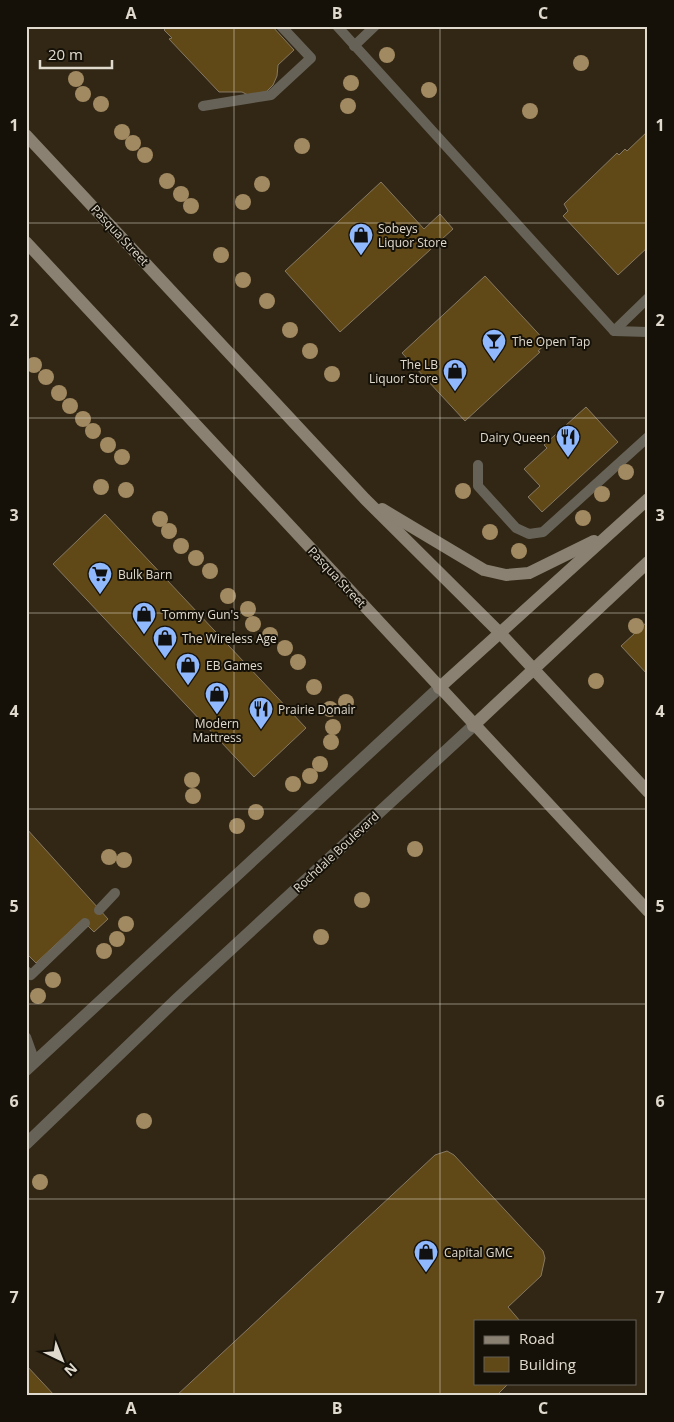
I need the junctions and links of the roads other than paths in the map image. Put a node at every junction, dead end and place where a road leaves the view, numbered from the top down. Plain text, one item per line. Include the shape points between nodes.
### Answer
1 (281, 26) edge
2 (337, 26) edge
3 (375, 26) edge
4 (354, 46) junction
5 (203, 106) dead end
6 (26, 134) edge
7 (26, 242) edge
8 (648, 298) edge
9 (614, 331) junction
10 (648, 332) edge
11 (648, 437) edge
12 (478, 464) dead end
13 (366, 499) junction
14 (648, 499) edge
15 (612, 532) junction
16 (648, 562) edge
17 (500, 633) junction
18 (534, 669) junction
19 (439, 688) junction
20 (473, 726) junction
21 (648, 792) edge
22 (115, 893) dead end
23 (99, 910) dead end
24 (648, 911) edge
25 (85, 923) dead end
26 (26, 971) edge
27 (26, 1037) edge
28 (29, 1063) edge
29 (26, 1144) edge

1 - 5 lane via 311,58 271,95
2 - 4 lane
3 - 4 lane
4 - 9 lane
6 - 13 main road, Pasqua Street
7 - 19 main road, Pasqua Street
8 - 9 lane
9 - 10 lane
11 - 12 lane via 543,532 529,534 516,528 478,486
13 - 15 main road via 484,570 506,576 529,573
13 - 17 main road, Pasqua Street
14 - 15 main road
15 - 17 main road
16 - 18 main road, Rochdale Boulevard
17 - 18 main road, Pasqua Street
17 - 19 main road
18 - 20 main road, Rochdale Boulevard
18 - 21 main road, Pasqua Street
19 - 20 main road, Pasqua Street
19 - 28 street
20 - 24 main road, Pasqua Street
20 - 29 street, Rochdale Boulevard via 178,998
22 - 23 lane
25 - 26 lane via 31,975
27 - 28 lane

